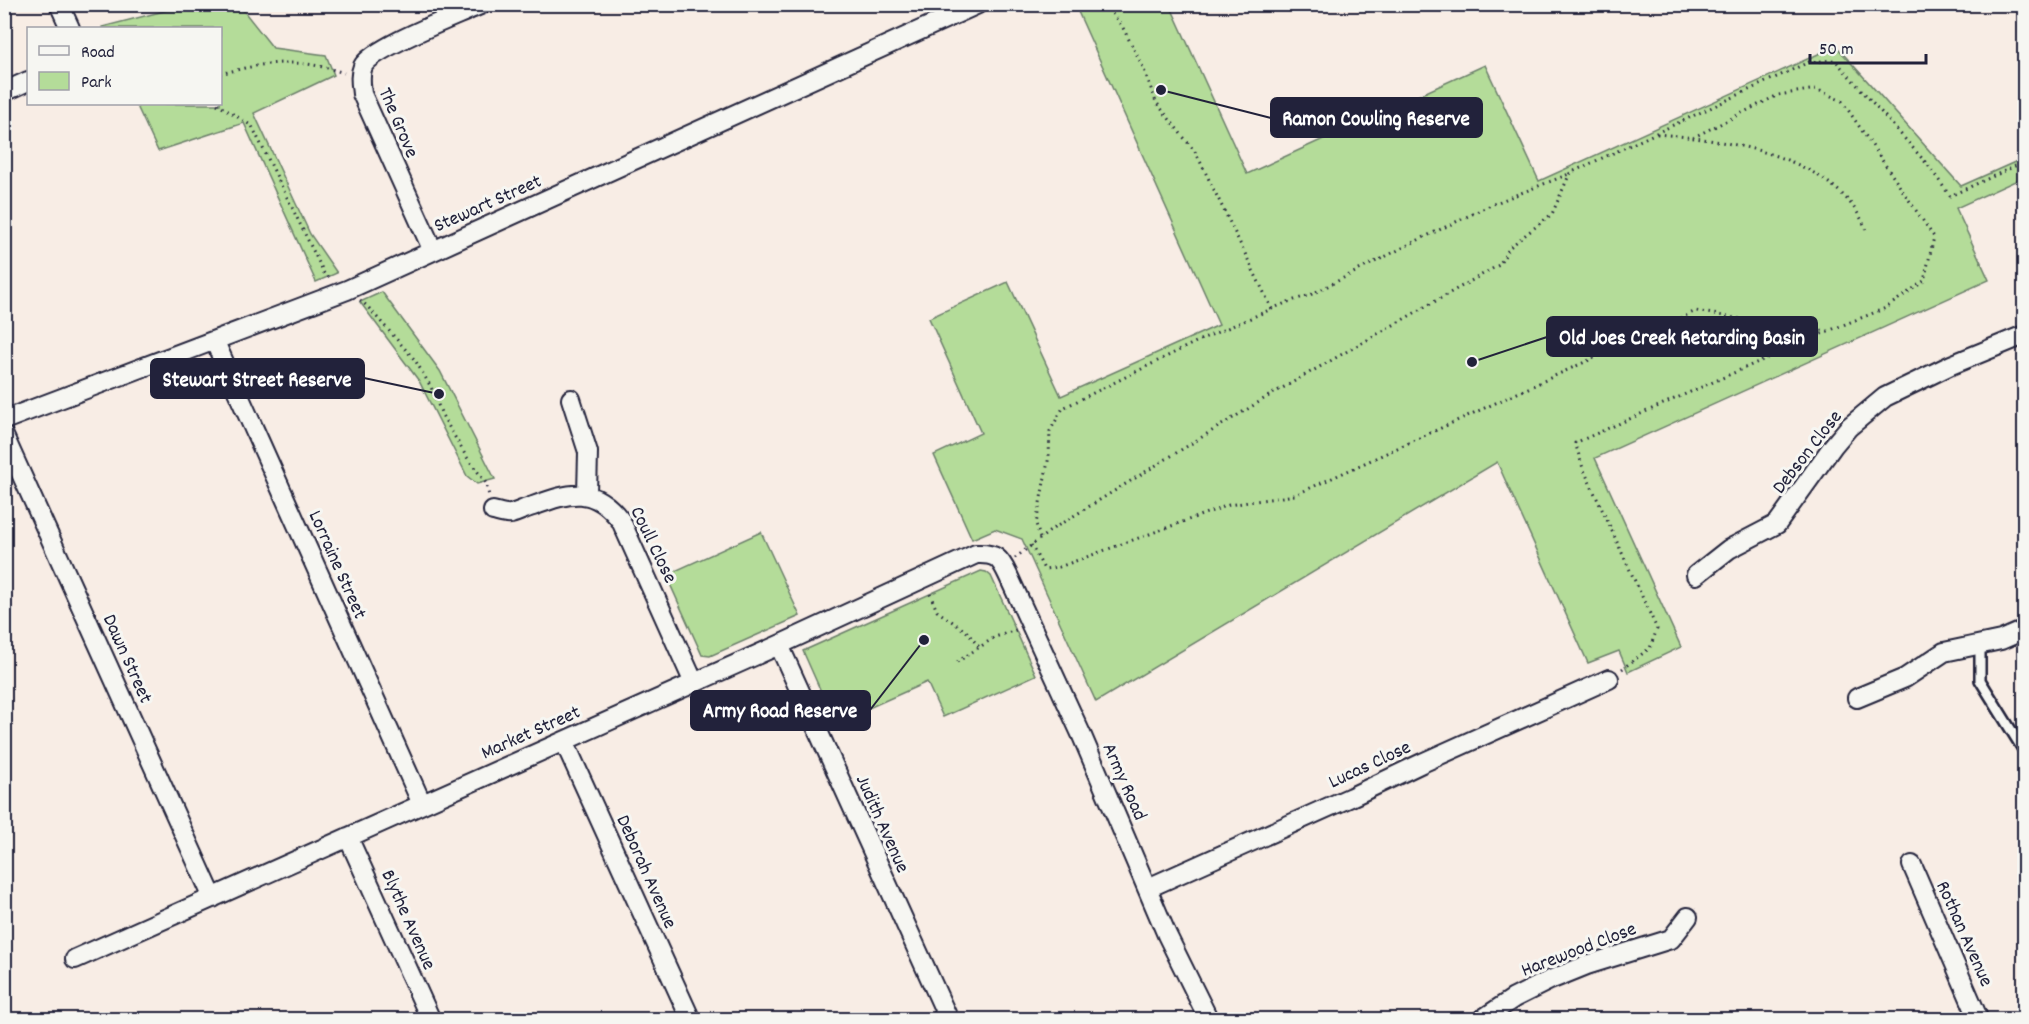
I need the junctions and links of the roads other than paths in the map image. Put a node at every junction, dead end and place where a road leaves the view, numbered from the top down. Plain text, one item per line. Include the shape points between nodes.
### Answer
1 (59, 4) edge
2 (482, 4) edge
3 (978, 4) edge
4 (70, 27) edge
5 (27, 81) edge
6 (4, 92) edge
7 (433, 251) junction
8 (2025, 335) edge
9 (215, 342) junction
10 (571, 399) dead end
11 (4, 420) edge
12 (4, 436) edge
13 (587, 494) junction
14 (493, 511) dead end
15 (1002, 561) joint
16 (1696, 575) dead end
17 (2025, 630) edge
18 (779, 645) junction
19 (1980, 645) junction
20 (1609, 679) road end
21 (694, 683) junction
22 (1857, 698) dead end
23 (564, 741) junction
24 (2025, 751) edge
25 (422, 804) junction
26 (348, 837) junction
27 (1912, 865) dead end
28 (1148, 888) junction
29 (213, 898) junction
30 (1688, 917) dead end
31 (75, 959) dead end
32 (431, 1020) edge
33 (691, 1020) edge
34 (949, 1020) edge
35 (1209, 1020) edge
36 (1481, 1020) edge
37 (1979, 1020) edge

1 - 4 street
2 - 7 street, The Grove via 381,50 364,64 360,78 362,94
3 - 7 street, Stewart Street
5 - 6 street
7 - 9 street, Stewart Street
8 - 16 street, Debson Close via 1886,397 1849,427 1777,524 1745,539
9 - 11 street, Stewart Street
9 - 25 street, Lorraine Street
10 - 13 street via 588,452
12 - 29 street, Dawn Street
13 - 14 street via 552,499 509,514
13 - 21 street, Coull Close via 612,509 621,521
15 - 18 street, Market Street via 990,553 976,554
15 - 28 street, Army Road
17 - 19 street
18 - 21 street, Market Street
18 - 34 street, Judith Avenue
19 - 22 street via 1944,652 1905,678
19 - 24 lane via 1980,680
20 - 28 street, Lucas Close
21 - 23 street, Market Street
23 - 25 street, Market Street
23 - 33 street, Deborah Avenue
25 - 26 street, Market Street
26 - 29 street, Market Street
26 - 32 street, Blythe Avenue
27 - 37 street, Rothan Avenue
28 - 35 street, Army Road
29 - 31 street, Market Street
30 - 36 street, Harewood Close via 1671,939 1550,980

